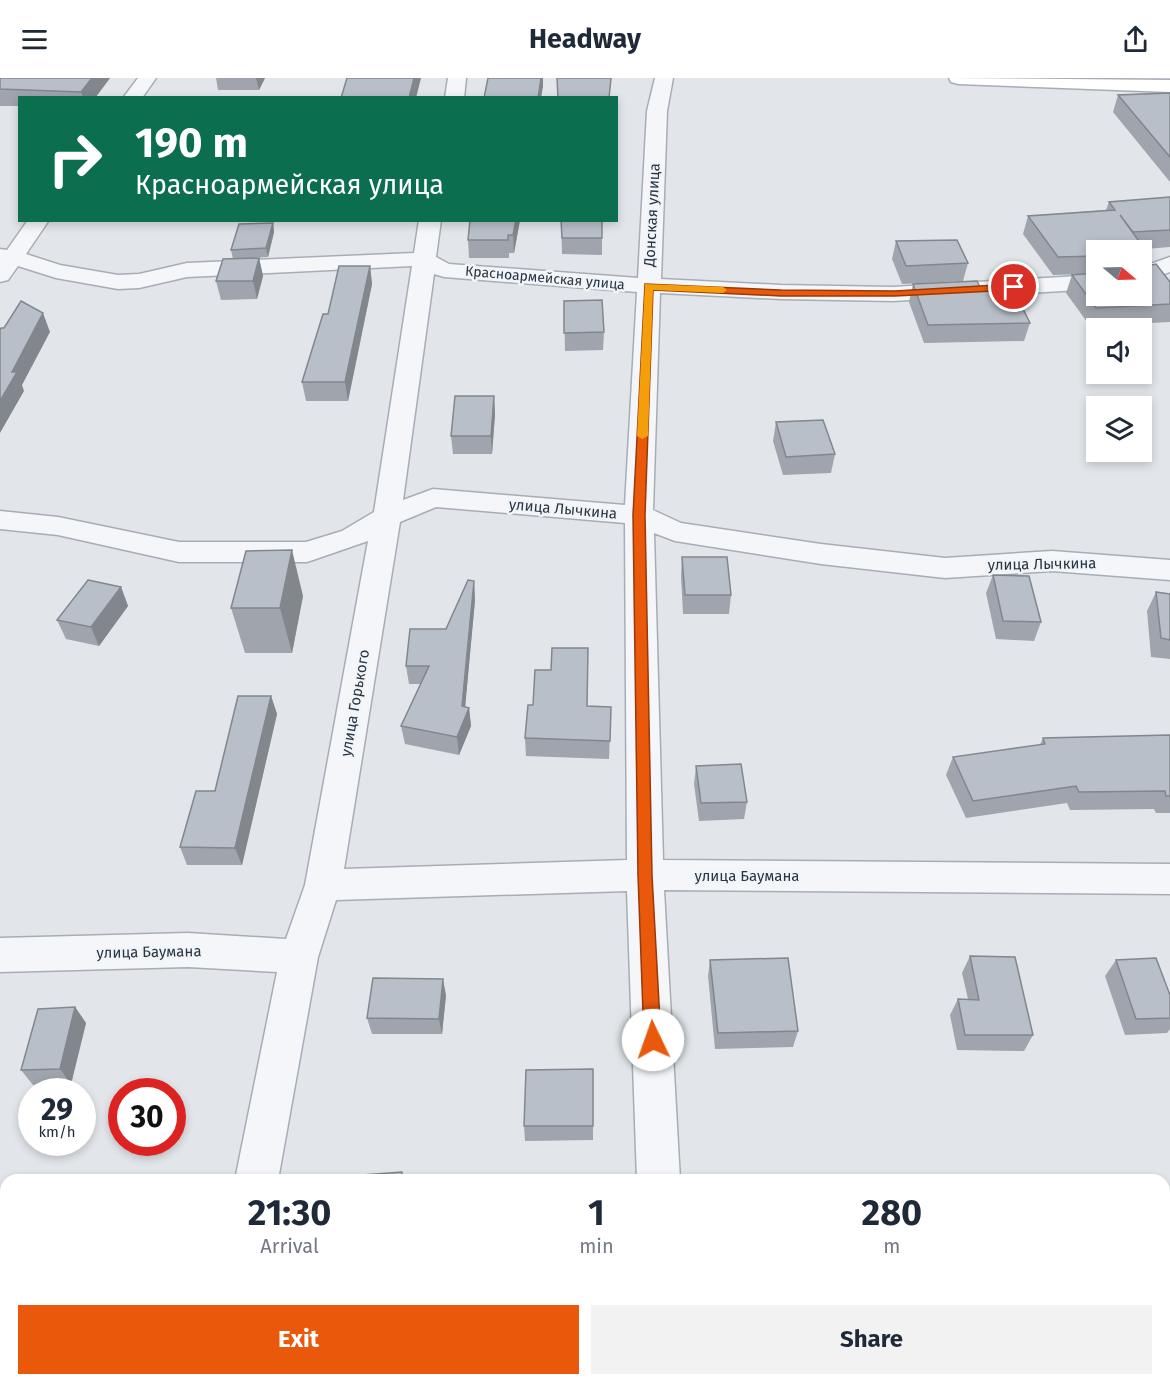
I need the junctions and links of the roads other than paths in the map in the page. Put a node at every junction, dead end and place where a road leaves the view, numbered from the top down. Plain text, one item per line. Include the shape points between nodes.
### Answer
1 (147, 78) edge
2 (457, 78) edge
3 (664, 78) edge
4 (958, 78) edge
5 (1168, 84) edge
6 (134, 96) edge
7 (454, 96) edge
8 (37, 222) edge
9 (430, 222) edge
10 (423, 259) junction
11 (4, 263) edge
12 (1170, 264) edge
13 (1152, 271) edge
14 (1086, 283) edge
15 (648, 286) junction
16 (639, 515) junction
17 (387, 517) junction
18 (0, 520) edge
19 (1170, 570) edge
20 (645, 875) junction
21 (1170, 879) edge
22 (323, 885) junction
23 (0, 955) edge
24 (299, 957) junction
25 (257, 1174) edge
26 (659, 1174) edge

1 - 6 street
2 - 7 street
3 - 15 street, Донская улица via 657,111
4 - 5 street
8 - 11 street
9 - 10 street, улица Горького
10 - 11 street, Красноармейская улица via 187,270 118,282
10 - 15 street, Красноармейская улица via 444,270
10 - 17 street, улица Горького
12 - 13 street
14 - 15 street, Красноармейская улица via 895,294
15 - 16 street, Донская улица
16 - 17 street, улица Лычкина via 433,498
16 - 19 street, улица Лычкина via 675,532 945,568 1052,561
16 - 20 street, Донская улица
17 - 18 street, улица Лычкина via 352,538 307,552 179,552 58,526
17 - 22 street, улица Горького
20 - 21 street, улица Баумана
20 - 22 street, улица Баумана
20 - 26 street, Донская улица
22 - 24 street, улица Горького
23 - 24 street, улица Баумана via 188,950
24 - 25 street, улица Горького

